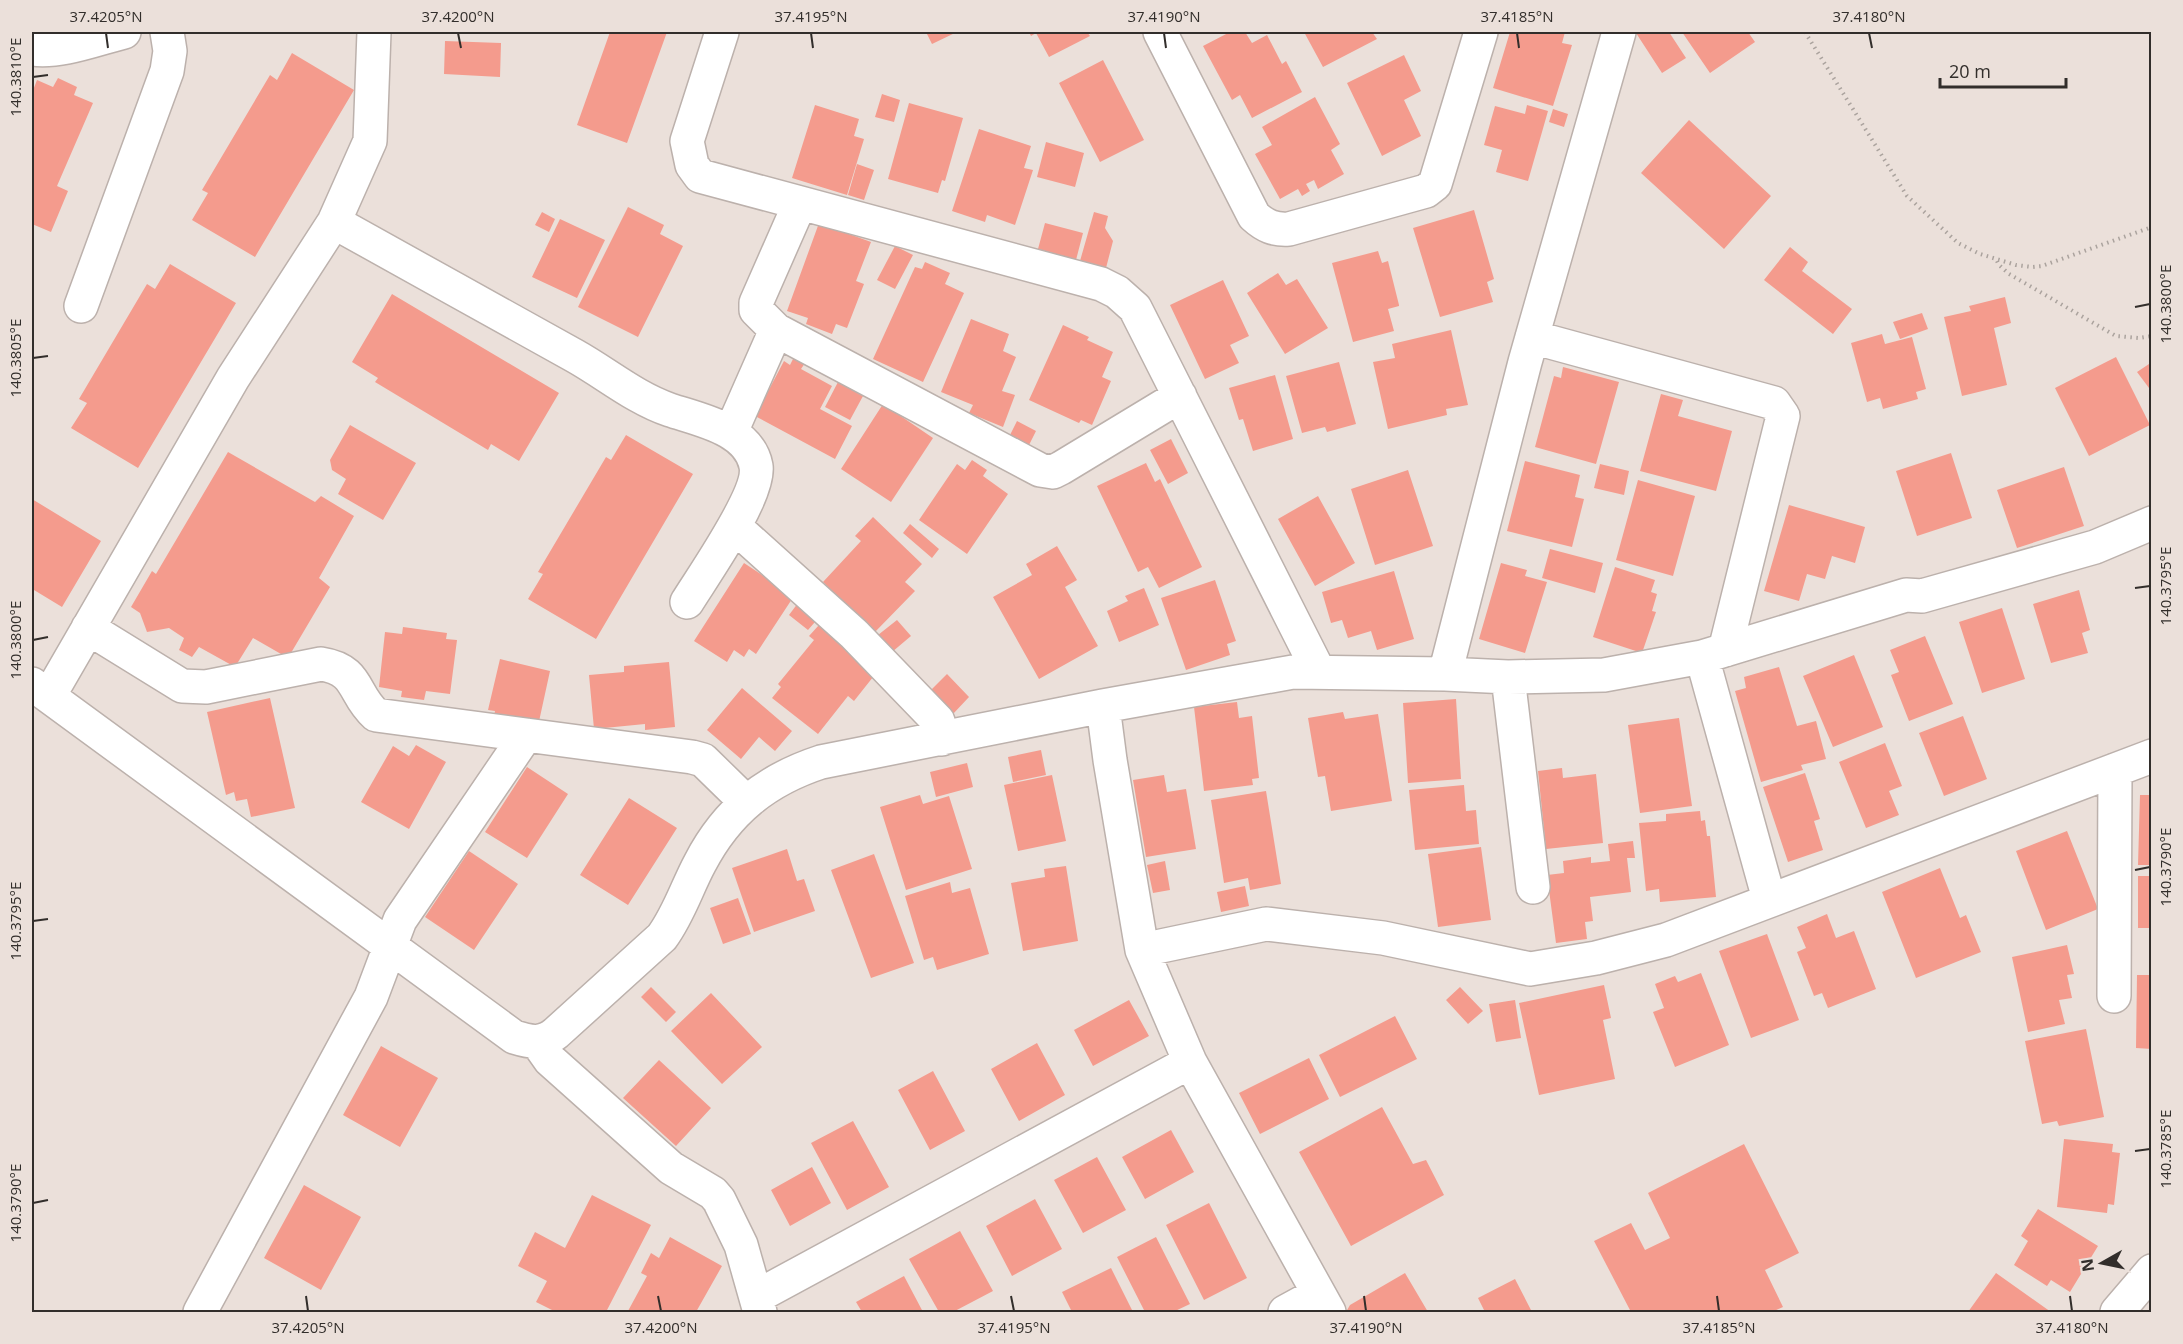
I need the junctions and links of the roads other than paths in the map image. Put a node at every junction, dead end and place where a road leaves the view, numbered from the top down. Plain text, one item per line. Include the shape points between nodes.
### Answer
1 (124, 32) edge
2 (167, 32) edge
3 (374, 32) edge
4 (722, 32) edge
5 (1160, 32) edge
6 (1480, 32) edge
7 (1619, 32) edge
8 (32, 49) edge
9 (800, 203) junction
10 (334, 222) junction
11 (81, 306) dead end
12 (776, 330) junction
13 (1532, 337) junction
14 (1180, 396) junction
15 (731, 432) junction
16 (2151, 523) edge
17 (735, 528) junction
18 (687, 602) dead end
19 (88, 628) junction
20 (1713, 654) junction
21 (1319, 672) junction
22 (1445, 674) junction
23 (1508, 677) junction
24 (40, 690) edge
25 (1103, 706) junction
26 (526, 735) junction
27 (942, 739) junction
28 (2151, 756) edge
29 (2115, 770) junction
30 (746, 801) junction
31 (1533, 887) dead end
32 (1769, 899) junction
33 (391, 947) junction
34 (1142, 950) junction
35 (2114, 996) dead end
36 (538, 1043) junction
37 (1190, 1062) junction
38 (2151, 1271) edge
39 (1324, 1303) edge
40 (758, 1305) edge
41 (200, 1312) edge
42 (1285, 1312) edge
43 (2117, 1312) edge

1 - 8 street via 63,47
2 - 11 street via 167,72
3 - 10 street via 370,141
4 - 9 street via 687,141 692,165 700,176
5 - 6 street via 1254,216 1278,230 1426,191 1435,184
7 - 13 street
9 - 12 street via 756,303 756,310
9 - 14 street via 1101,284 1118,292 1135,308
10 - 15 street via 596,368 651,404
10 - 19 street via 233,378
12 - 14 street via 1040,470 1061,468
12 - 15 street
13 - 20 street via 1774,403 1783,416
13 - 22 street
14 - 21 street
15 - 17 street via 745,444 756,465 756,476
16 - 20 street via 2096,547 1922,596 1906,595
17 - 18 street
17 - 27 street via 854,634 938,721
19 - 24 street
19 - 26 street via 182,686 206,687 321,664 349,675 376,716
20 - 23 street via 1604,675
20 - 32 street
21 - 22 street
21 - 25 street via 1293,672
22 - 23 street
23 - 31 street
24 - 33 street
25 - 27 street
25 - 34 street
26 - 30 street via 703,760
26 - 33 street via 400,920
27 - 30 street via 821,762 797,770
28 - 29 street
29 - 32 street
29 - 35 street
30 - 36 street via 721,827 700,862 673,923 662,937 549,1039
32 - 34 street via 1666,940 1596,958 1530,969 1383,938 1266,924
33 - 36 street via 514,1037
33 - 41 street via 371,997
34 - 37 street
36 - 40 street via 550,1060 671,1168 719,1200 741,1245
37 - 39 street
37 - 40 street
38 - 43 street
39 - 42 street

